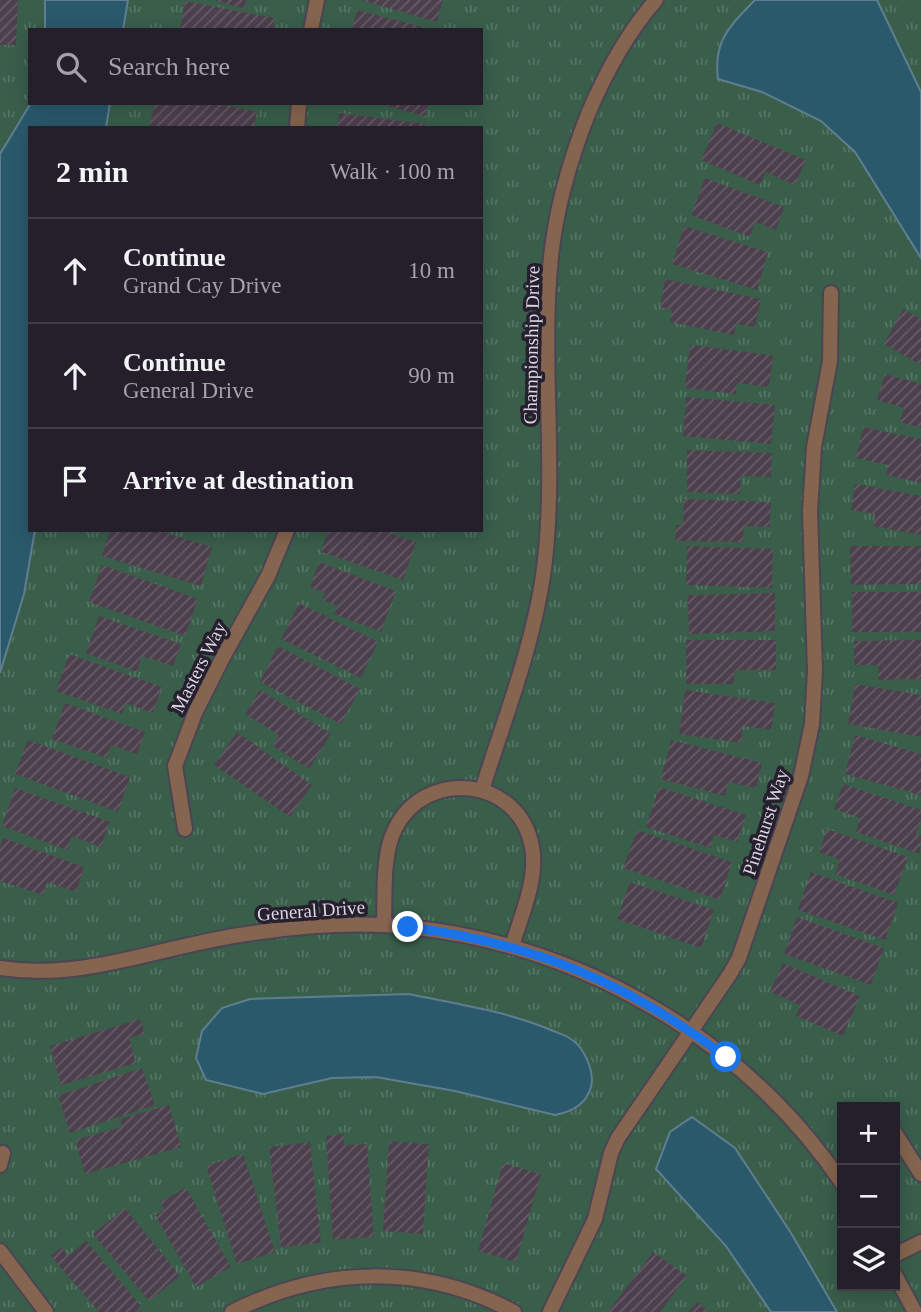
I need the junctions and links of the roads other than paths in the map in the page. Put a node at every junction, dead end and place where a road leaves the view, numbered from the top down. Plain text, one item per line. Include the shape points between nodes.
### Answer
1 (317, 0) edge
2 (656, 0) edge
3 (311, 28) edge
4 (299, 105) edge
5 (297, 126) edge
6 (831, 293) dead end
7 (286, 532) edge
8 (482, 790) junction
9 (185, 829) dead end
10 (384, 925) junction
11 (512, 946) junction
12 (0, 968) edge
13 (691, 1031) junction
14 (900, 1141) edge
15 (921, 1174) edge
16 (837, 1176) edge
17 (921, 1242) edge
18 (0, 1251) edge
19 (900, 1252) edge
20 (900, 1284) edge
21 (46, 1312) edge
22 (232, 1312) edge
23 (514, 1312) edge
24 (550, 1312) edge
25 (915, 1312) edge

1 - 3 street
2 - 8 street, Championship Drive via 619,52 598,92 560,200 549,295 549,515 542,576 529,638
4 - 5 street
6 - 13 street, Pinehurst Way via 830,361 814,447 810,512 812,724 802,776 746,940 730,975
7 - 9 street, Masters Way via 268,576 195,713 174,766
8 - 10 street via 462,787 437,792 402,816 388,848
8 - 11 street via 511,807 532,845 531,880
10 - 11 street, General Drive via 450,932
10 - 12 street, General Drive via 299,926 237,935 72,971
11 - 13 street, General Drive via 601,979
13 - 16 street, General Drive via 773,1100
13 - 24 street, Pinehurst Way via 618,1138 595,1219
14 - 15 street
17 - 19 street
18 - 21 street
20 - 25 street
22 - 23 street via 302,1284 380,1276 458,1288

